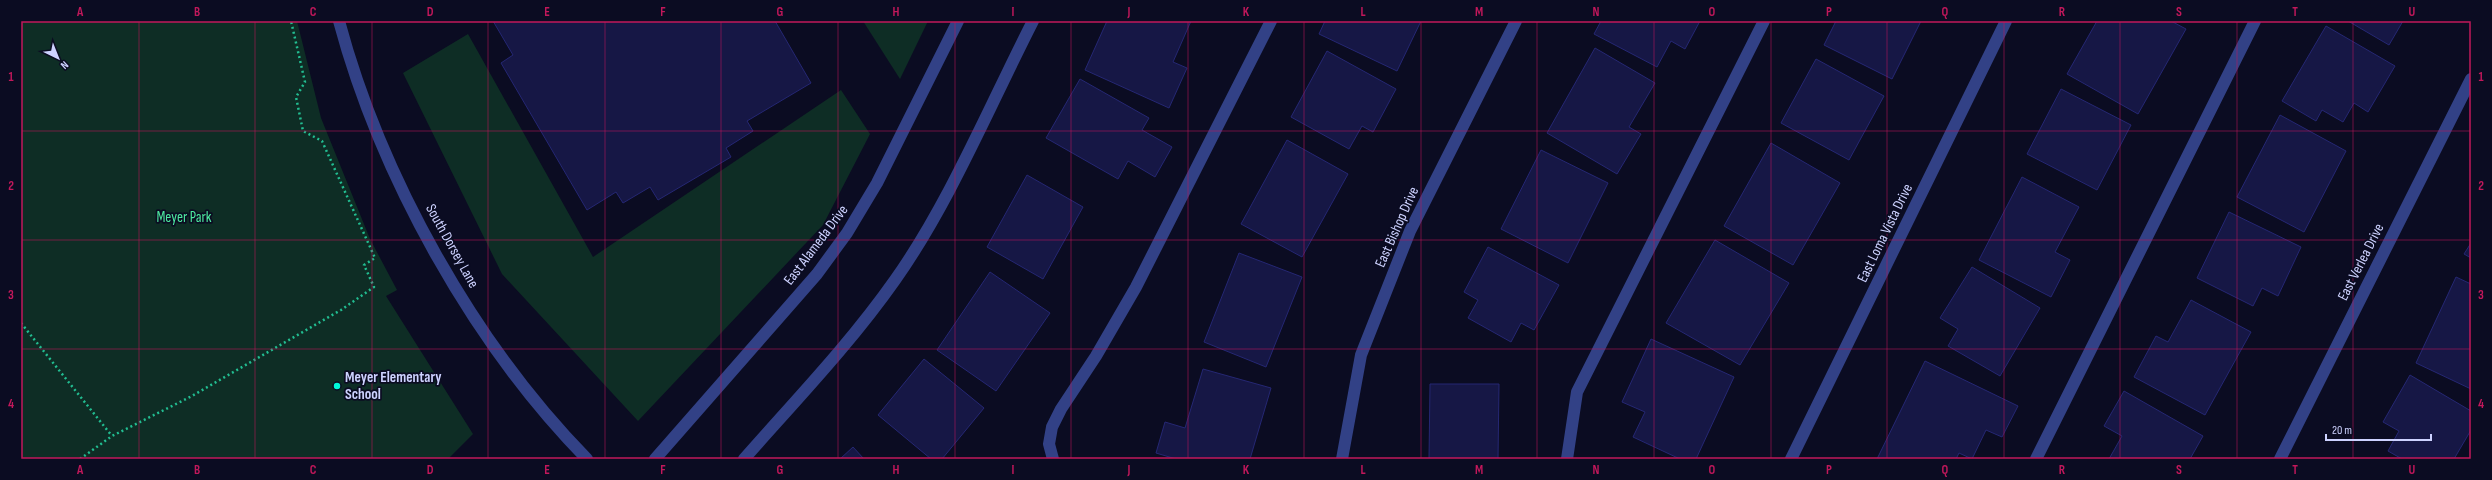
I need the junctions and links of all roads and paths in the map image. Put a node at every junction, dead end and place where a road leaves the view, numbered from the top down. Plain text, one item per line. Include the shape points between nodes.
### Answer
1 (291, 21) edge
2 (339, 21) edge
3 (958, 21) edge
4 (1032, 21) edge
5 (1271, 21) edge
6 (1516, 21) edge
7 (1764, 21) edge
8 (2006, 21) edge
9 (2255, 21) edge
10 (2471, 79) edge
11 (21, 323) edge
12 (112, 436) junction
13 (80, 459) edge
14 (587, 459) edge
15 (655, 459) edge
16 (744, 459) edge
17 (1053, 459) edge
18 (1342, 459) edge
19 (1567, 459) edge
20 (1791, 459) edge
21 (2036, 459) edge
22 (2280, 459) edge

1 - 12 path via 305,82 296,97 304,131 322,141 375,258 364,265 374,287 341,310 192,396
2 - 14 street, South Dorsey Lane via 352,67 387,153 443,266 518,378
3 - 15 street, East Alameda Drive via 877,183 847,234 817,274
4 - 16 street via 952,181 910,257 851,337
5 - 17 street via 1136,287 1112,331 1052,426 1050,444
6 - 18 street, East Bishop Drive via 1404,246 1361,355
7 - 19 street via 1577,392
8 - 20 street, East Loma Vista Drive
9 - 21 street
10 - 22 street, East Verlea Drive
11 - 12 path
12 - 13 path

